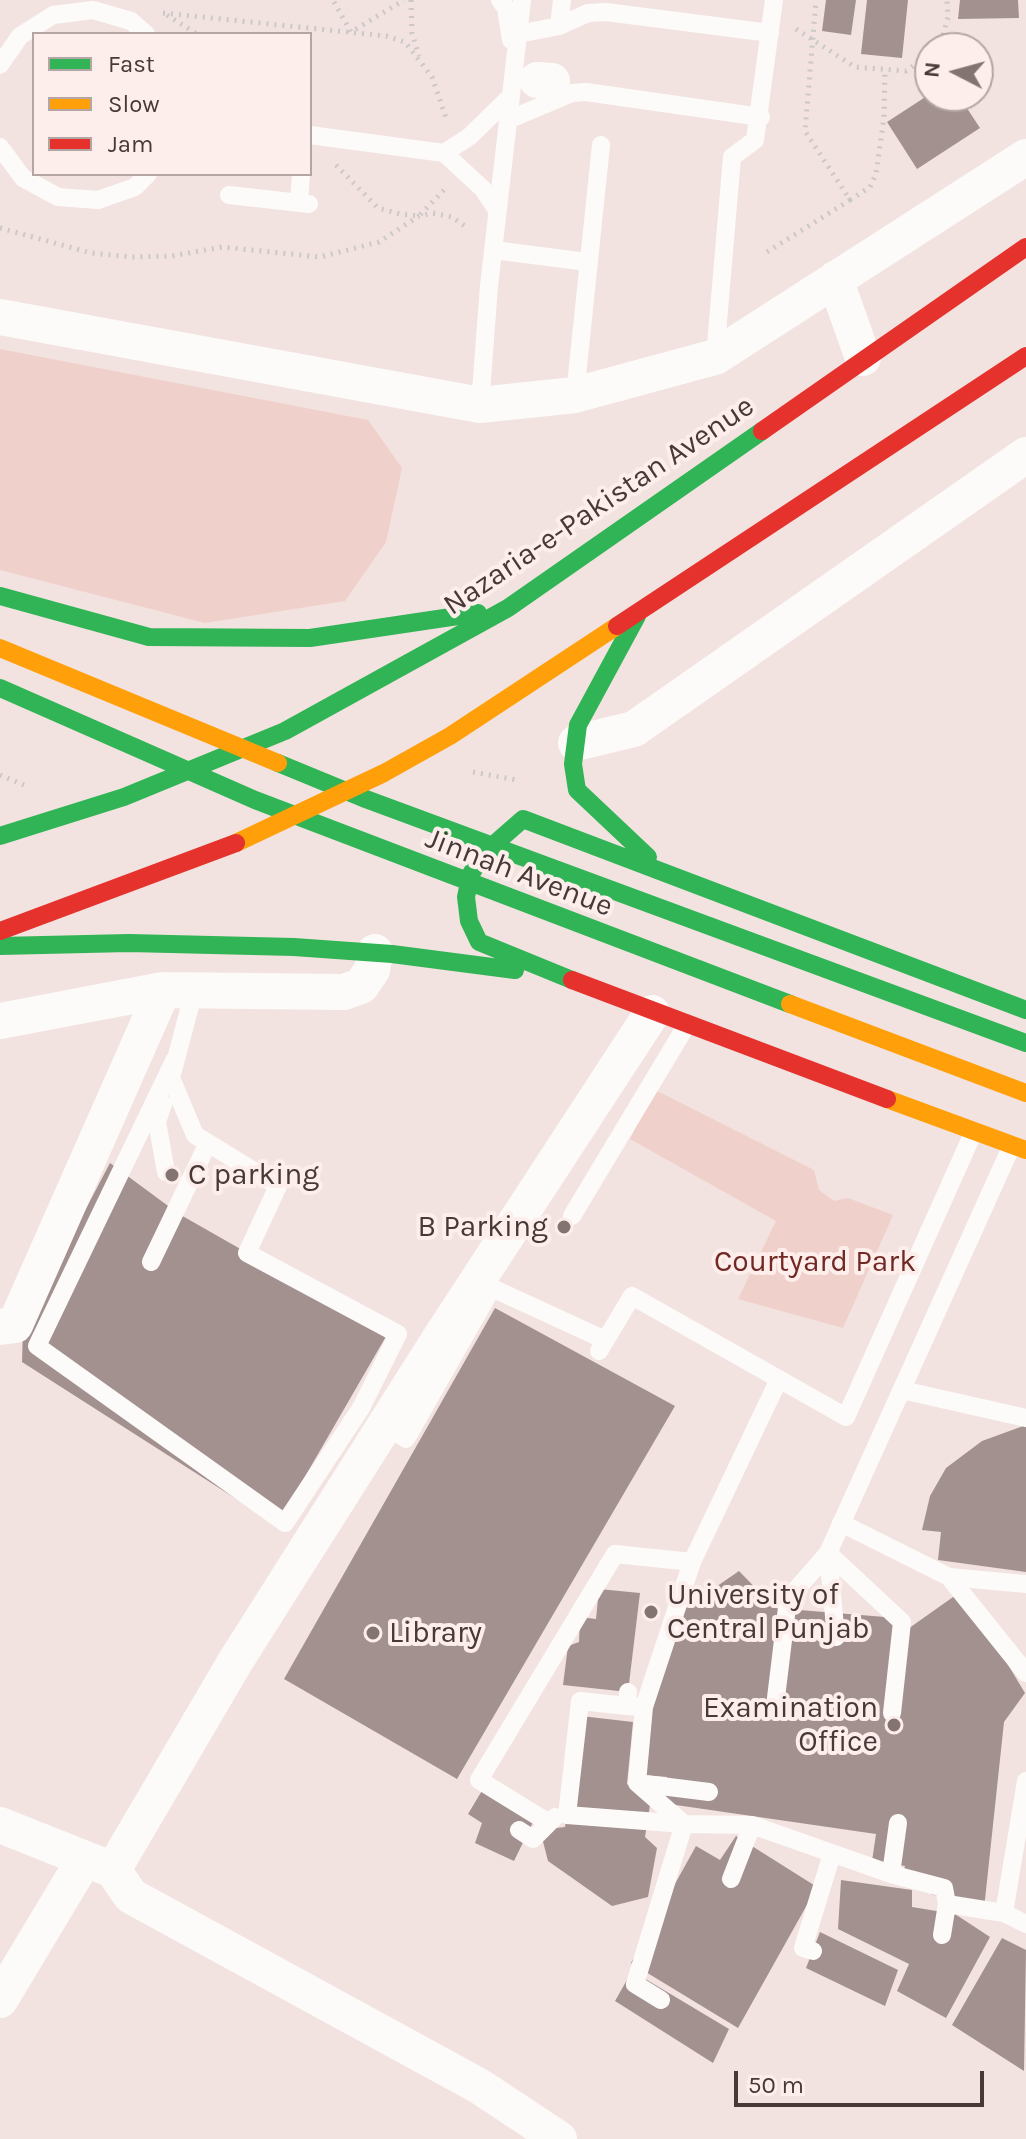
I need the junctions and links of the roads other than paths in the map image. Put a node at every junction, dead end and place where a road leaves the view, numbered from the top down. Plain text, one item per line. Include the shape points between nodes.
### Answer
1 (500, 0) edge
2 (522, 0) edge
3 (562, 0) edge
4 (774, 0) edge
5 (559, 26) junction
6 (144, 32) edge
7 (770, 33) junction
8 (518, 34) junction
9 (0, 65) edge
10 (528, 80) junction
11 (761, 117) junction
12 (508, 120) junction
13 (312, 135) edge
14 (601, 145) dead end
15 (0, 147) edge
16 (444, 153) junction
17 (1026, 157) edge
18 (146, 176) edge
19 (301, 176) edge
20 (229, 195) dead end
21 (497, 210) junction
22 (1026, 247) edge
23 (494, 250) junction
24 (587, 262) junction
25 (835, 279) junction
26 (0, 317) edge
27 (1026, 356) edge
28 (715, 357) junction
29 (863, 358) junction
30 (575, 395) junction
31 (480, 405) junction
32 (1026, 455) edge
33 (2, 597) edge
34 (508, 608) junction
35 (640, 610) junction
36 (24, 619) dead end
37 (45, 641) dead end
38 (0, 648) edge
39 (0, 688) edge
40 (22, 720) dead end
41 (576, 743) junction
42 (0, 836) edge
43 (662, 871) junction
44 (0, 931) edge
45 (0, 946) edge
46 (375, 952) junction
47 (561, 976) junction
48 (178, 991) junction
49 (1026, 1010) edge
50 (652, 1013) junction
51 (0, 1021) edge
52 (686, 1026) junction
53 (1026, 1043) edge
54 (175, 1059) junction
55 (171, 1078) junction
56 (1026, 1093) edge
57 (974, 1131) junction
58 (208, 1143) junction
59 (1019, 1148) edge
60 (166, 1172) dead end
61 (572, 1216) dead end
62 (151, 1262) dead end
63 (0, 1327) edge
64 (779, 1379) junction
65 (902, 1390) junction
66 (373, 1417) junction
67 (1026, 1418) edge
68 (841, 1523) junction
69 (828, 1553) junction
70 (692, 1562) junction
71 (949, 1577) junction
72 (1026, 1584) edge
73 (836, 1637) dead end
74 (1026, 1673) edge
75 (633, 1702) junction
76 (775, 1706) dead end
77 (892, 1713) dead end
78 (1026, 1781) edge
79 (637, 1783) junction
80 (709, 1792) dead end
81 (568, 1803) junction
82 (549, 1823) junction
83 (898, 1823) dead end
84 (684, 1824) junction
85 (0, 1825) edge
86 (752, 1825) junction
87 (519, 1830) dead end
88 (832, 1854) junction
89 (1020, 1858) edge
90 (98, 1865) junction
91 (891, 1874) junction
92 (731, 1879) dead end
93 (947, 1904) junction
94 (1004, 1913) junction
95 (1026, 1924) edge
96 (942, 1935) dead end
97 (813, 1951) dead end
98 (0, 2000) edge
99 (661, 2000) dead end
100 (559, 2139) edge

1 - 10 lane
2 - 8 lane
3 - 5 lane
4 - 7 lane
5 - 7 lane via 588,13 606,12
5 - 8 lane
6 - 9 lane via 131,21 93,10 53,15 20,36
7 - 11 lane
8 - 10 lane
10 - 12 lane
10 - 16 lane via 469,137
11 - 12 lane via 586,92
11 - 28 lane via 755,140 732,157
12 - 21 lane
13 - 16 lane
14 - 24 lane
15 - 18 lane via 23,178 58,197 98,200 135,187
16 - 21 lane via 483,189
17 - 25 street
19 - 20 lane via 304,203
21 - 23 lane
22 - 29 main road, Nazaria-e-Pakistan Avenue
23 - 24 lane
23 - 31 lane
24 - 30 lane
25 - 28 street
25 - 29 street
26 - 31 street
27 - 35 main road
28 - 30 street
29 - 34 main road, Nazaria-e-Pakistan Avenue
30 - 31 street
32 - 41 street via 634,729
33 - 34 main road via 149,637 310,638
33 - 36 main road
34 - 42 main road, Nazaria-e-Pakistan Avenue via 285,731 124,797
35 - 41 main road via 578,725
35 - 44 main road via 450,736 384,773 233,844
37 - 40 main road via 51,681 34,717
38 - 53 main road, Jinnah Avenue via 363,798
39 - 56 main road, Jinnah Avenue via 365,844
41 - 43 main road via 577,790
43 - 47 main road via 523,819 483,854 466,897 479,942
43 - 49 main road
45 - 46 main road via 129,943
46 - 47 main road
46 - 48 street via 372,970 361,986 344,992
47 - 50 main road
48 - 51 street
48 - 54 lane
48 - 63 street via 15,1325
50 - 52 main road
50 - 66 street
52 - 57 main road
52 - 61 lane
54 - 55 lane
54 - 66 lane via 37,1346 285,1523
55 - 58 lane via 195,1135
55 - 60 lane via 157,1122
57 - 59 main road
57 - 64 lane via 846,1417
58 - 62 lane
58 - 66 lane via 278,1186 247,1253 398,1334
59 - 65 lane
64 - 66 lane via 632,1296 602,1346 492,1288 406,1439
64 - 70 lane
65 - 67 lane
65 - 68 lane
66 - 90 street via 235,1662
68 - 69 lane
68 - 71 lane
69 - 73 lane
69 - 76 lane via 788,1599
69 - 77 lane via 902,1622
70 - 75 lane
70 - 82 lane via 615,1554 479,1780
71 - 72 lane
71 - 74 lane
75 - 79 lane
75 - 81 lane via 580,1701
78 - 89 lane
79 - 80 lane
79 - 84 lane
81 - 82 lane
81 - 84 lane via 567,1815
82 - 87 lane via 533,1839
83 - 91 lane
84 - 86 lane
84 - 99 lane via 635,1984
85 - 90 street
86 - 88 lane
86 - 92 lane
88 - 91 lane
88 - 97 lane via 803,1948
89 - 94 lane
90 - 98 street
90 - 100 street via 131,1896 479,2086
91 - 93 lane via 944,1888
93 - 94 lane
93 - 96 lane
94 - 95 lane

